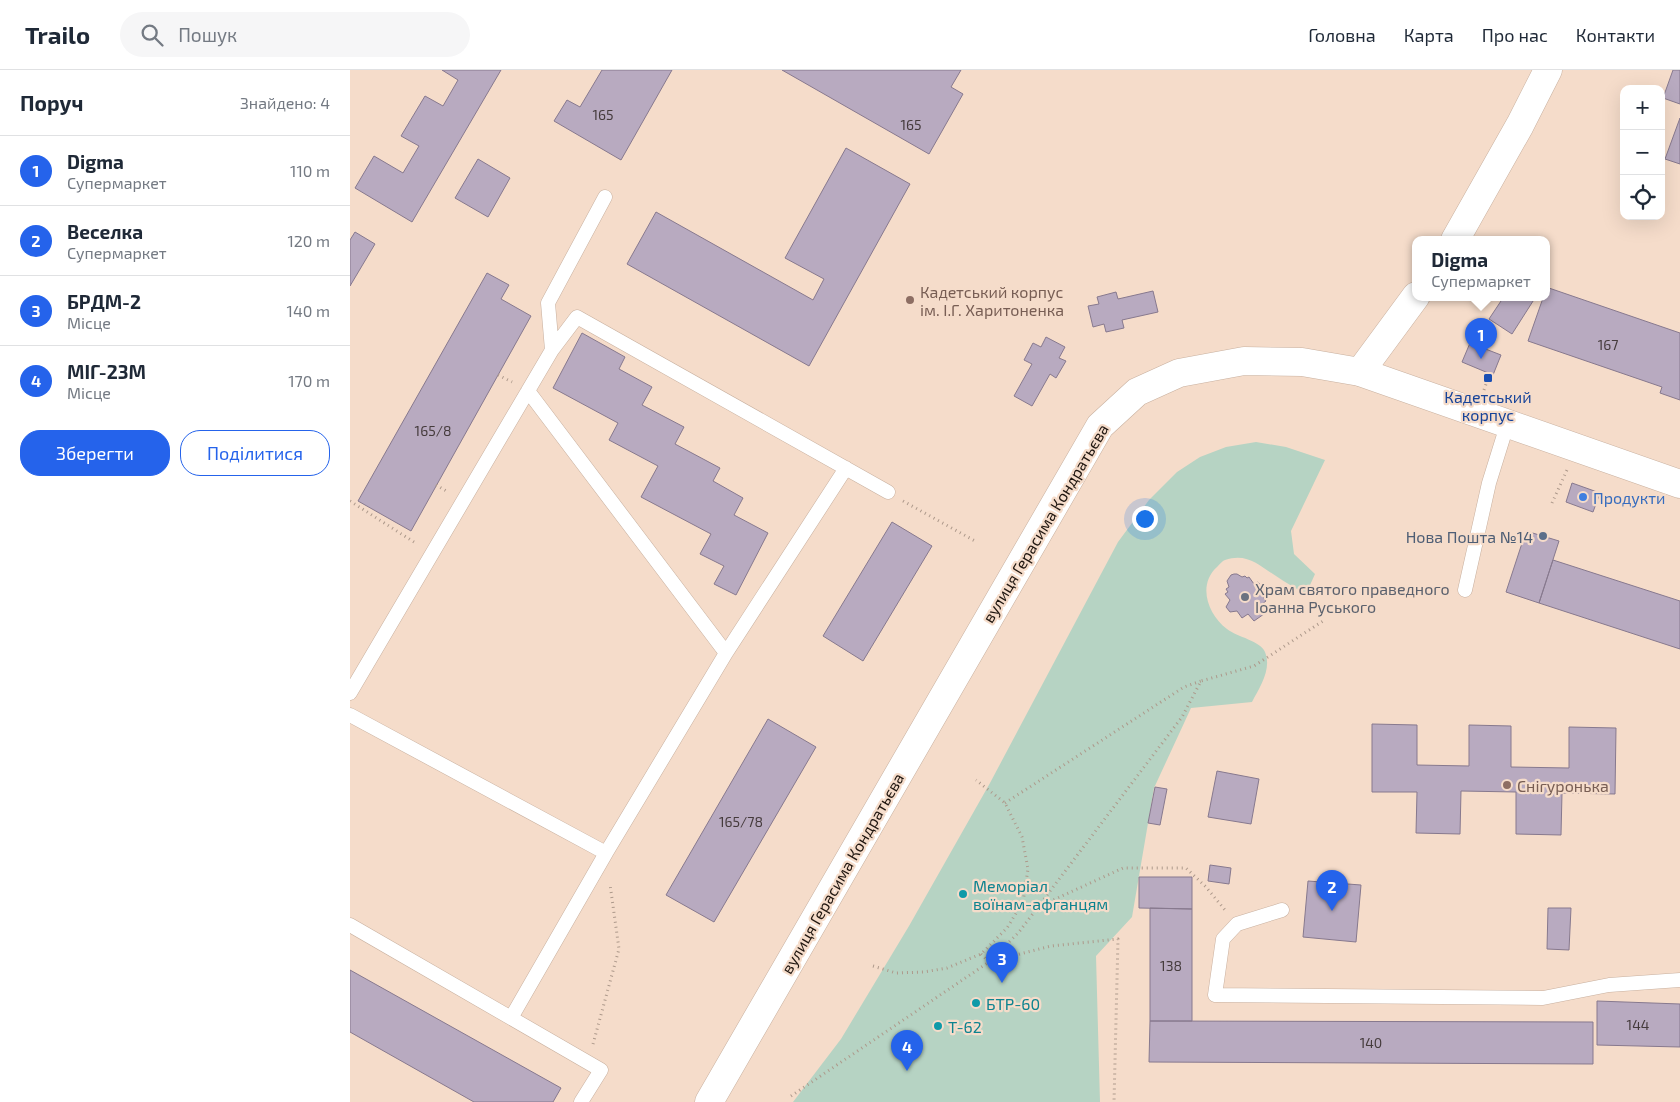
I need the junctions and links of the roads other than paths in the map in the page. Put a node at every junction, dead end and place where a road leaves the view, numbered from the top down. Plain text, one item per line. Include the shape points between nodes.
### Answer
1 (1548, 70) edge
2 (606, 197) dead end
3 (1457, 236) edge
4 (1412, 301) edge
5 (552, 350) junction
6 (1360, 372) junction
7 (528, 391) junction
8 (1508, 422) junction
9 (846, 468) junction
10 (1680, 484) edge
11 (888, 492) road end
12 (1465, 590) dead end
13 (726, 653) junction
14 (350, 693) edge
15 (350, 715) edge
16 (606, 854) junction
17 (1282, 910) dead end
18 (350, 925) edge
19 (1680, 980) edge
20 (511, 1018) junction
21 (581, 1102) edge
22 (709, 1102) edge

1 - 3 main road
2 - 5 lane via 548,303
4 - 6 main road
5 - 7 lane
5 - 9 lane via 577,317
6 - 8 main road, вулиця Герасима Кондратьєва
6 - 22 main road, вулиця Герасима Кондратьєва via 1302,362 1244,361 1179,373 1137,392 1100,426
7 - 13 lane
7 - 14 lane
8 - 10 main road, вулиця Герасима Кондратьєва
8 - 12 lane via 1489,483
9 - 11 lane
9 - 13 lane
13 - 16 lane
15 - 16 lane
16 - 20 lane
17 - 19 lane via 1237,924 1223,939 1215,995 1542,998 1609,985
18 - 20 lane
20 - 21 lane via 601,1070

